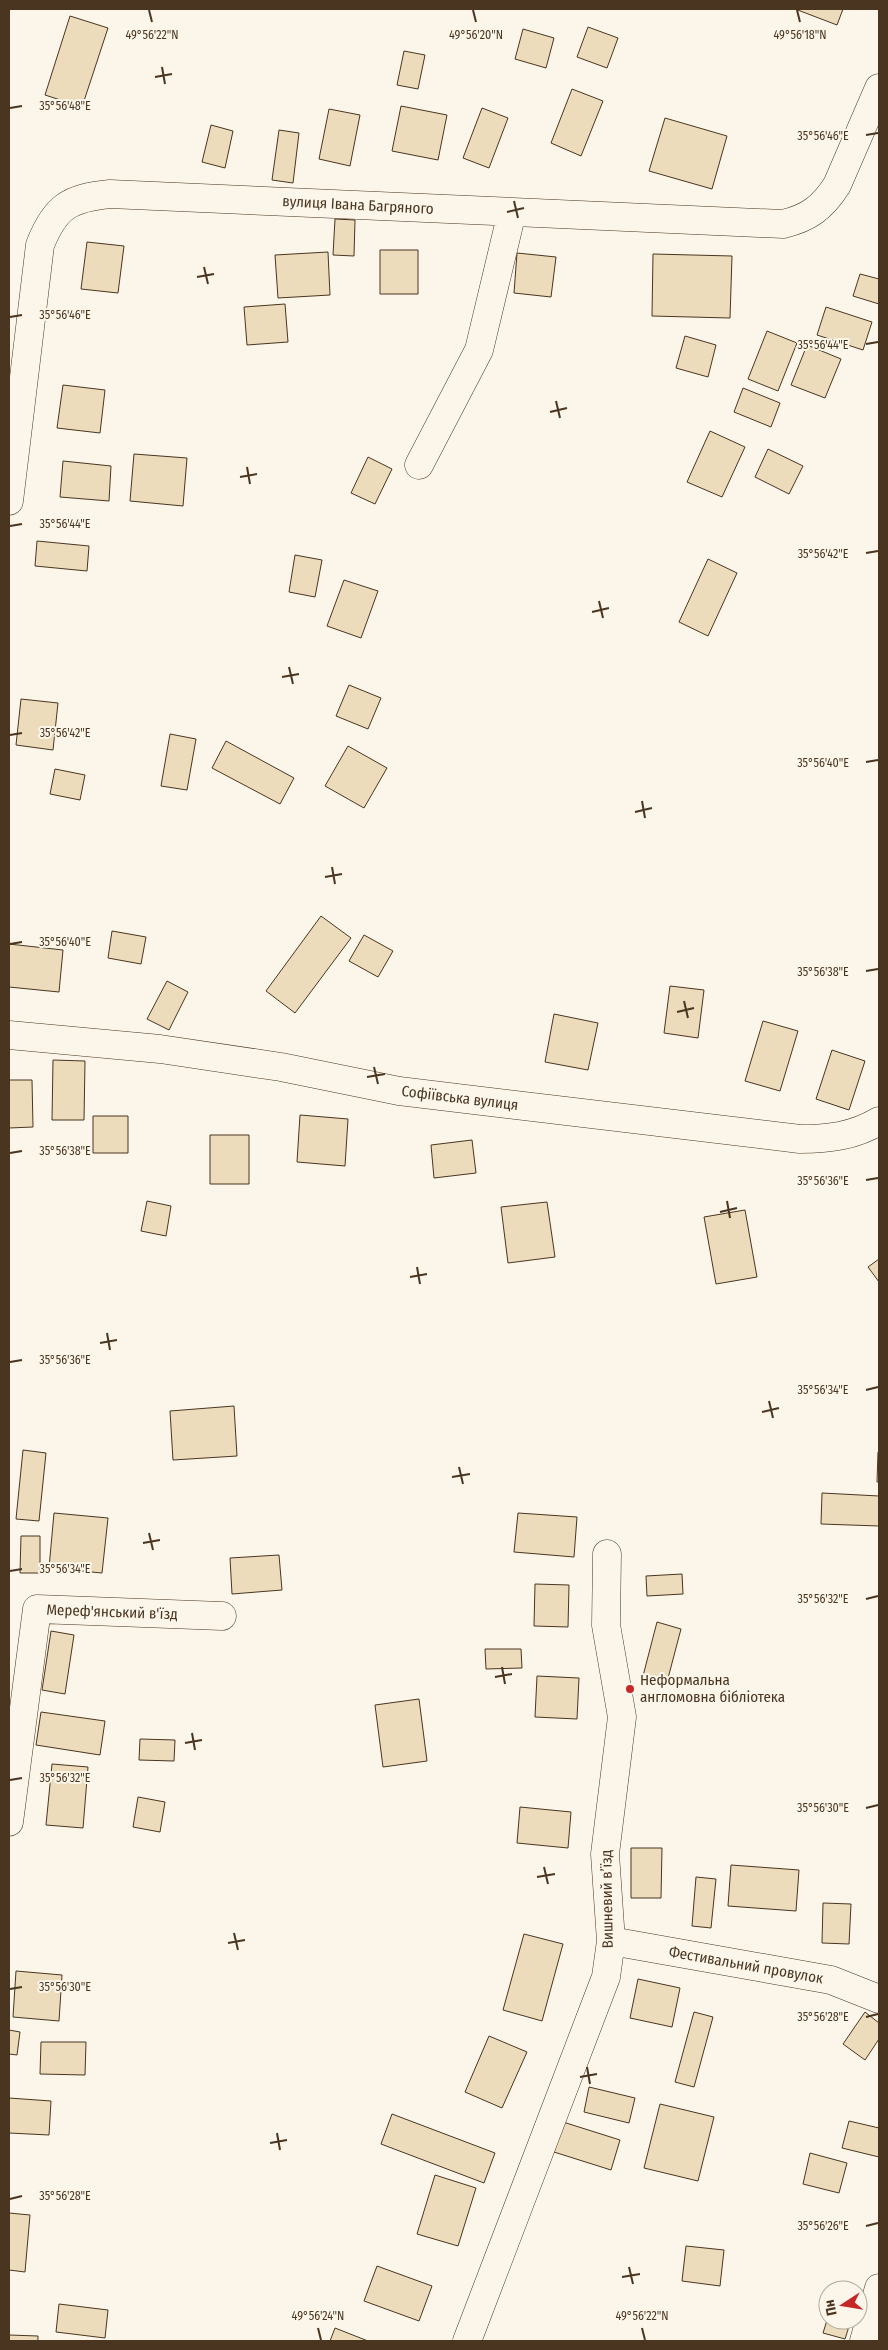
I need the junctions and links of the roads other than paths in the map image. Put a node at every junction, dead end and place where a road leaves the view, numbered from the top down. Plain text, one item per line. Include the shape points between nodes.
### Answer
1 (879, 88) edge
2 (512, 212) junction
3 (419, 465) dead end
4 (9, 501) edge
5 (9, 1035) edge
6 (879, 1121) edge
7 (607, 1554) dead end
8 (222, 1616) dead end
9 (9, 1822) edge
10 (611, 1941) junction
11 (879, 1999) edge
12 (879, 2288) edge
13 (467, 2341) edge
14 (864, 2341) edge

1 - 2 street, вулиця Івана Багряного via 837,185 828,200 800,220 784,224
2 - 3 street via 479,350
2 - 4 street, вулиця Івана Багряного via 110,194 86,196 65,206 49,223 40,245
5 - 6 street, Софіївська вулиця via 160,1049 281,1067 399,1090 800,1139 844,1136
7 - 10 street, Вишневий в’їзд via 606,1624 622,1717 605,1854
8 - 9 street, Мереф'янський в'їзд via 37,1609
10 - 11 street, Фестивальний провулок via 831,1980
10 - 13 street, Вишневий в’їзд via 606,1977
12 - 14 street

